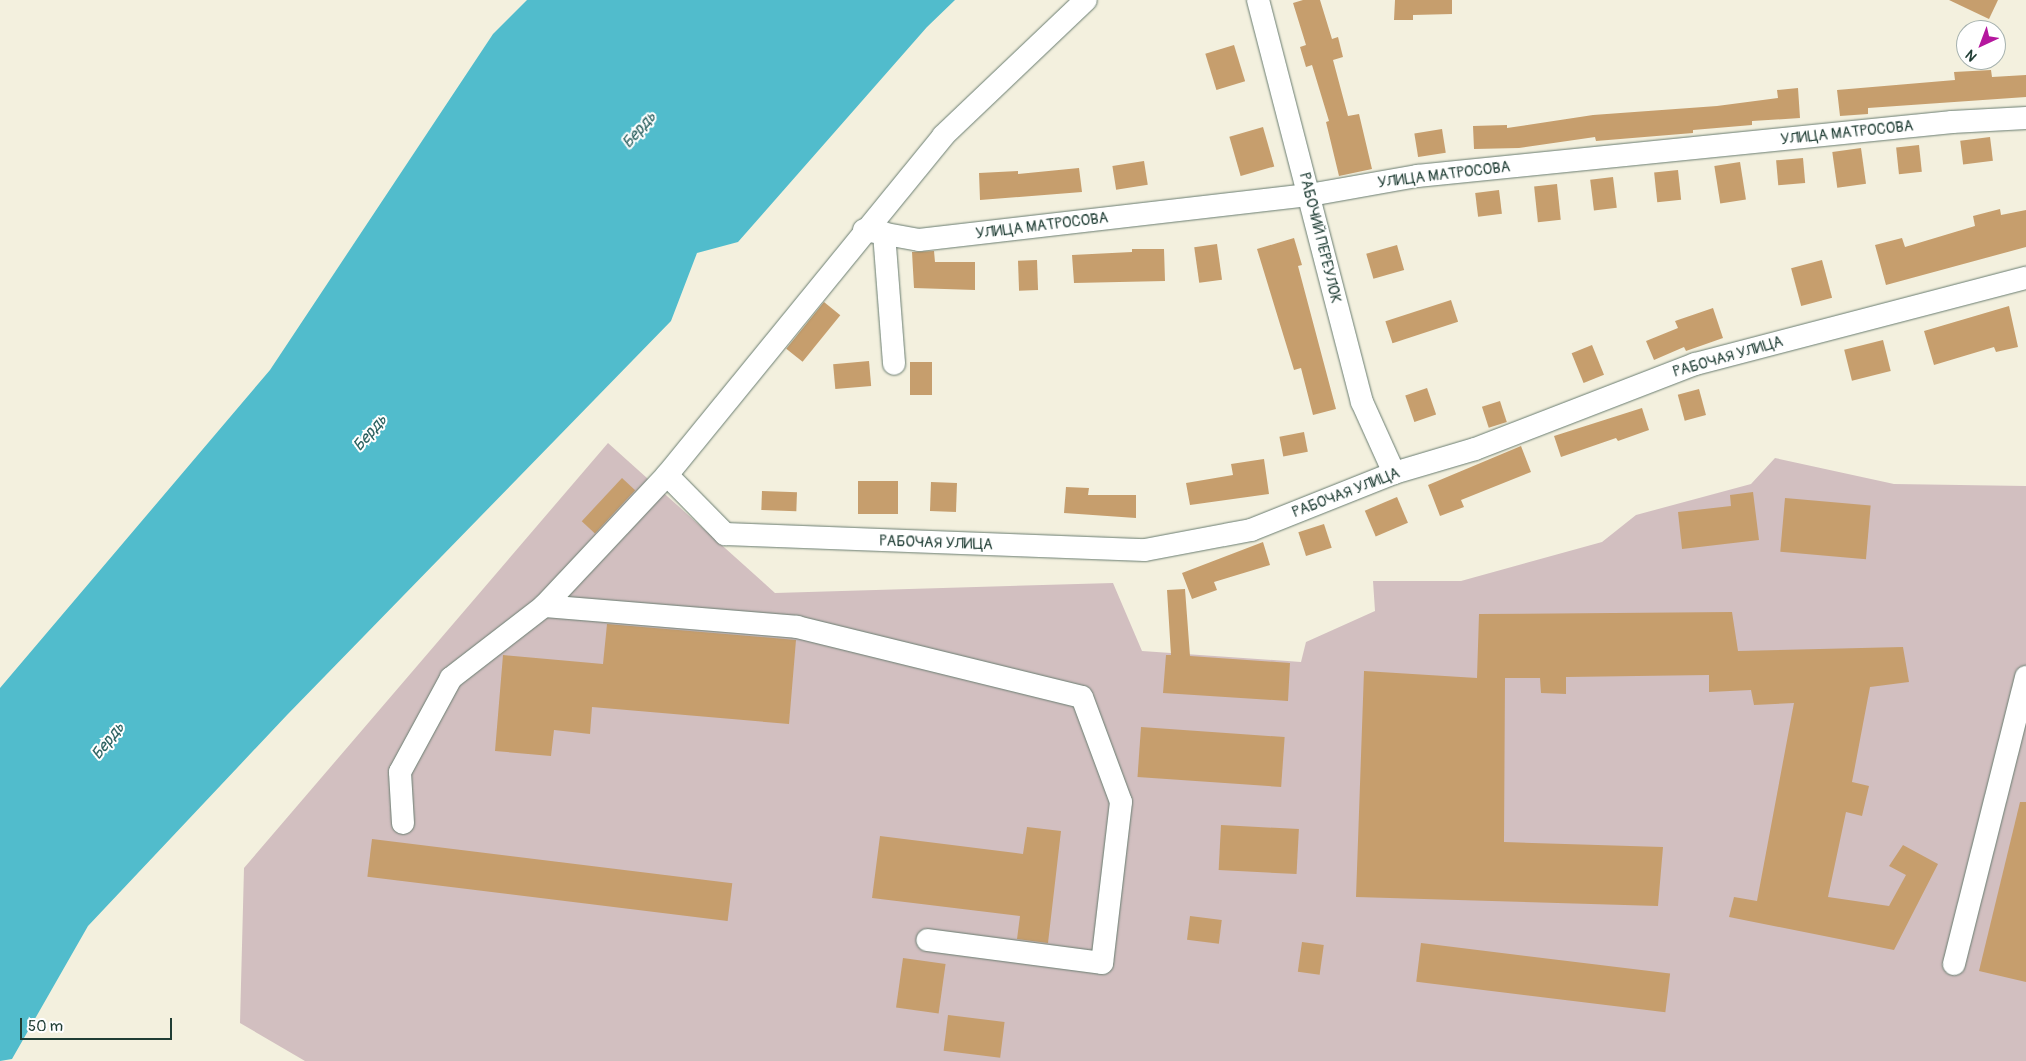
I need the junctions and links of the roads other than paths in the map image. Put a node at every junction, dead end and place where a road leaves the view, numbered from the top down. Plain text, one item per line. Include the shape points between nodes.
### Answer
1 (1086, 0) edge
2 (1258, 0) edge
3 (2026, 118) edge
4 (1310, 195) junction
5 (874, 231) junction
6 (2026, 278) edge
7 (894, 364) dead end
8 (1394, 473) junction
9 (666, 475) junction
10 (544, 606) junction
11 (2026, 677) edge
12 (403, 823) dead end
13 (928, 940) dead end
14 (1954, 964) dead end

1 - 5 street via 943,136
2 - 4 street, РАБОЧИЙ ПЕРЕУЛОК
3 - 4 street, УЛИЦА МАТРОСОВА via 1933,124 1417,176
4 - 5 street, УЛИЦА МАТРОСОВА via 919,240
4 - 8 street, РАБОЧИЙ ПЕРЕУЛОК via 1362,402
5 - 7 street
5 - 9 street
6 - 8 street, РАБОЧАЯ УЛИЦА via 1695,364 1475,449
8 - 9 street, РАБОЧАЯ УЛИЦА via 1251,530 1145,550 725,534
9 - 10 street
10 - 12 street via 451,678 400,772
10 - 13 street via 797,627 1082,697 1121,802 1102,963
11 - 14 street

